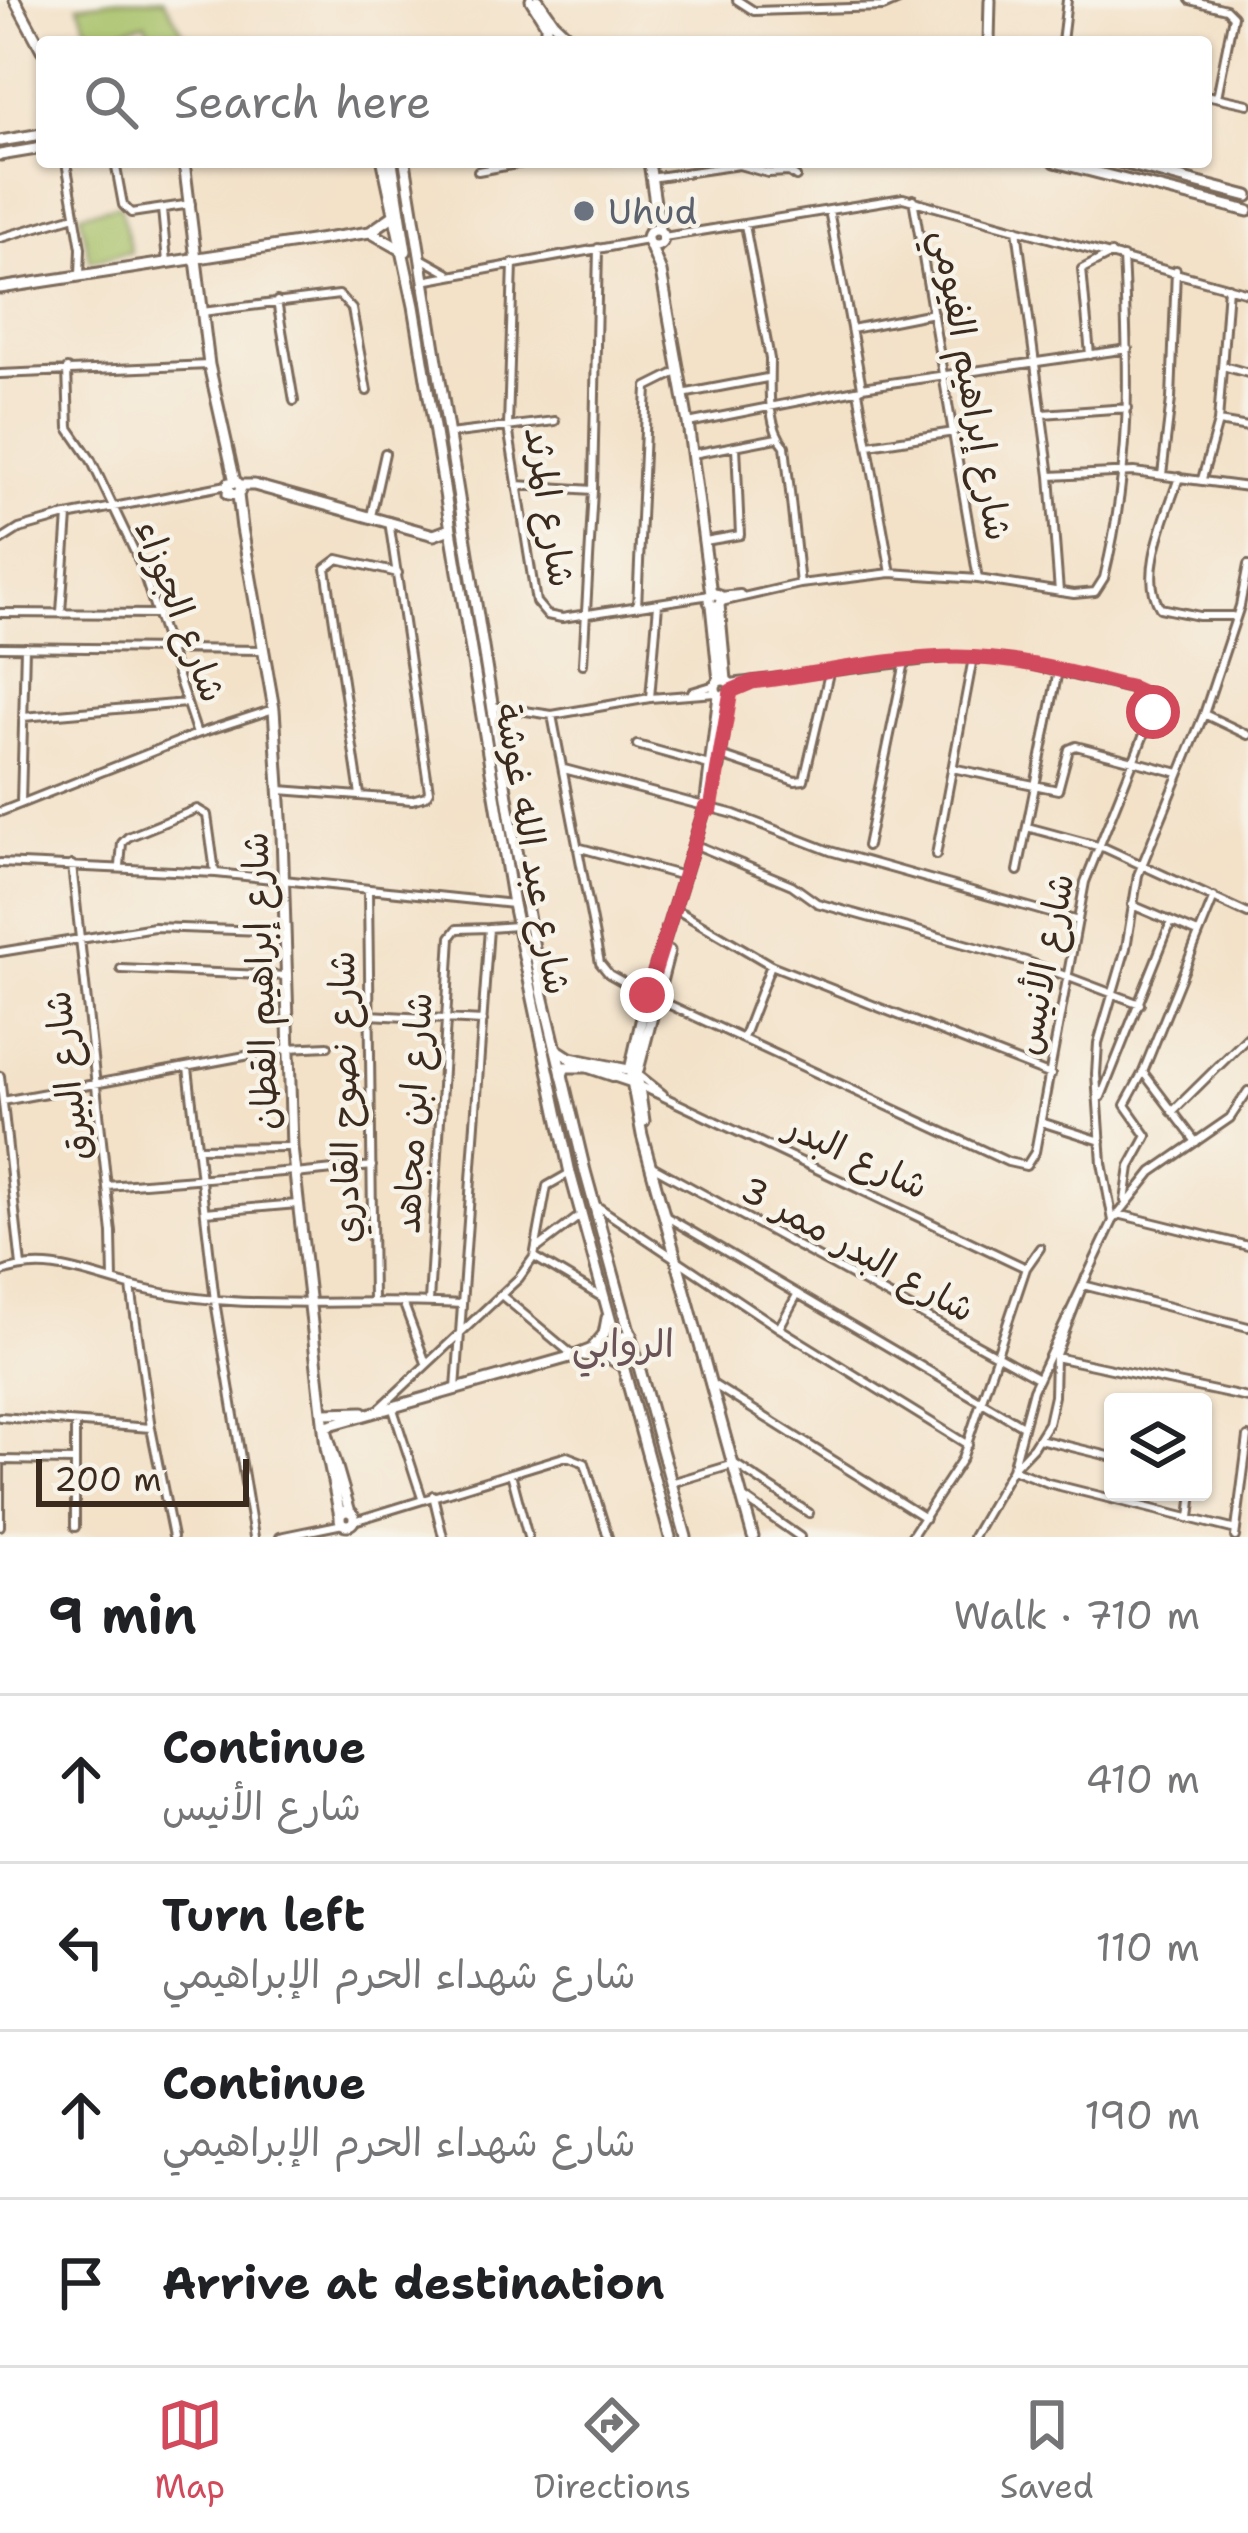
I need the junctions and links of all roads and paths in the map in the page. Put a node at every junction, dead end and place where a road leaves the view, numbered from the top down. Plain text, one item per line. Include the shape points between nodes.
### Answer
1 (11, 0) edge
2 (535, 0) edge
3 (737, 0) edge
4 (899, 0) edge
5 (990, 0) edge
6 (1067, 0) edge
7 (1190, 0) edge
8 (546, 36) edge
9 (568, 36) edge
10 (989, 36) edge
11 (1063, 36) edge
12 (36, 39) edge
13 (1212, 96) edge
14 (1217, 97) junction
15 (1248, 104) edge
16 (36, 135) edge
17 (0, 141) edge
18 (36, 149) edge
19 (0, 155) edge
20 (67, 168) edge
21 (116, 168) edge
22 (185, 168) edge
23 (383, 168) edge
24 (393, 168) edge
25 (406, 168) edge
26 (494, 168) edge
27 (649, 168) edge
28 (691, 168) edge
29 (753, 168) edge
30 (1079, 168) edge
31 (1141, 168) edge
32 (478, 171) dead end
33 (796, 177) dead end
34 (650, 178) junction
35 (1248, 196) edge
36 (913, 199) junction
37 (190, 204) junction
38 (162, 209) junction
39 (829, 210) junction
40 (1248, 211) edge
41 (394, 215) junction
42 (75, 216) junction
43 (745, 224) junction
44 (1016, 230) junction
45 (370, 232) junction
46 (0, 238) edge
47 (655, 238) junction
48 (598, 248) junction
49 (400, 250) junction
50 (1111, 254) junction
51 (420, 257) junction
52 (1123, 257) junction
53 (196, 258) junction
54 (167, 262) junction
55 (513, 263) junction
56 (1176, 271) junction
57 (452, 274) junction
58 (80, 275) junction
59 (423, 281) junction
60 (1228, 287) junction
61 (0, 288) edge
62 (1248, 293) edge
63 (277, 301) junction
64 (414, 306) junction
65 (202, 312) junction
66 (933, 313) junction
67 (852, 329) junction
68 (1128, 349) junction
69 (1090, 355) junction
70 (209, 365) junction
71 (1034, 365) junction
72 (1223, 366) junction
73 (67, 369) junction
74 (679, 372) junction
75 (1248, 373) edge
76 (0, 374) edge
77 (944, 376) junction
78 (767, 378) junction
79 (860, 389) junction
80 (368, 391) dead end
81 (682, 394) junction
82 (294, 401) dead end
83 (772, 408) junction
84 (1128, 408) junction
85 (1040, 414) junction
86 (554, 421) dead end
87 (1218, 422) junction
88 (688, 423) junction
89 (1248, 427) edge
90 (508, 428) junction
91 (954, 432) junction
92 (449, 434) junction
93 (777, 438) junction
94 (869, 445) junction
95 (736, 446) junction
96 (385, 453) dead end
97 (693, 454) junction
98 (1125, 472) junction
99 (1162, 475) junction
100 (1050, 476) junction
101 (1179, 477) junction
102 (1201, 480) junction
103 (517, 485) junction
104 (1248, 488) edge
105 (233, 489) junction
106 (593, 490) junction
107 (112, 508) junction
108 (68, 515) junction
109 (370, 516) junction
110 (388, 521) junction
111 (450, 529) junction
112 (0, 541) edge
113 (705, 541) junction
114 (1248, 565) edge
115 (398, 573) junction
116 (891, 573) junction
117 (978, 579) junction
118 (800, 584) junction
119 (1059, 592) junction
120 (715, 599) junction
121 (658, 604) junction
122 (637, 607) junction
123 (61, 612) junction
124 (0, 613) edge
125 (160, 614) junction
126 (1234, 614) junction
127 (588, 615) junction
128 (0, 647) edge
129 (25, 647) junction
130 (266, 650) junction
131 (172, 651) junction
132 (974, 658) junction
133 (905, 662) junction
134 (583, 664) dead end
135 (1058, 671) junction
136 (829, 673) junction
137 (723, 688) junction
138 (650, 698) junction
139 (188, 703) junction
140 (492, 706) junction
141 (274, 709) junction
142 (1204, 714) junction
143 (552, 715) junction
144 (22, 717) junction
145 (1248, 719) edge
146 (1245, 733) edge
147 (197, 734) junction
148 (637, 745) dead end
149 (1137, 760) junction
150 (717, 761) junction
151 (952, 768) junction
152 (564, 770) junction
153 (1179, 772) junction
154 (1035, 787) junction
155 (280, 790) junction
156 (360, 796) junction
157 (21, 803) junction
158 (708, 809) junction
159 (0, 812) edge
160 (1028, 827) junction
161 (1098, 845) junction
162 (699, 846) junction
163 (866, 846) dead end
164 (577, 848) junction
165 (936, 855) dead end
166 (0, 863) edge
167 (1142, 863) junction
168 (72, 865) junction
169 (119, 866) junction
170 (1018, 872) dead end
171 (216, 874) junction
172 (687, 877) junction
173 (284, 883) junction
174 (368, 891) junction
175 (1214, 897) junction
176 (513, 904) junction
177 (1132, 905) junction
178 (682, 913) junction
179 (1248, 914) edge
180 (1078, 921) junction
181 (1171, 922) junction
182 (518, 926) junction
183 (489, 928) junction
184 (286, 932) junction
185 (1198, 933) junction
186 (77, 938) junction
187 (0, 952) edge
188 (771, 965) junction
189 (121, 969) dead end
190 (1067, 975) junction
191 (287, 976) junction
192 (1114, 993) junction
193 (651, 996) junction
194 (1140, 1004) junction
195 (369, 1015) junction
196 (446, 1017) junction
197 (483, 1021) junction
198 (1248, 1037) edge
199 (743, 1038) junction
200 (328, 1046) dead end
201 (288, 1048) junction
202 (556, 1049) junction
203 (188, 1068) junction
204 (1143, 1072) junction
205 (562, 1075) junction
206 (1051, 1075) junction
207 (0, 1076) edge
208 (634, 1077) junction
209 (96, 1085) junction
210 (1248, 1091) edge
211 (1100, 1100) junction
212 (3, 1101) junction
213 (1172, 1112) junction
214 (1041, 1122) junction
215 (1101, 1141) junction
216 (1196, 1142) junction
217 (292, 1147) junction
218 (197, 1148) junction
219 (372, 1166) junction
220 (652, 1166) junction
221 (295, 1173) junction
222 (571, 1173) junction
223 (200, 1179) junction
224 (107, 1186) junction
225 (298, 1204) junction
226 (594, 1204) junction
227 (1125, 1205) junction
228 (205, 1212) junction
229 (581, 1214) junction
230 (665, 1216) junction
231 (1115, 1218) junction
232 (1248, 1246) edge
233 (1040, 1248) dead end
234 (535, 1253) junction
235 (676, 1257) junction
236 (21, 1266) junction
237 (1026, 1268) junction
238 (0, 1273) edge
239 (113, 1281) junction
240 (1084, 1282) junction
241 (131, 1286) junction
242 (798, 1294) junction
243 (501, 1295) junction
244 (603, 1298) junction
245 (215, 1301) junction
246 (374, 1301) junction
247 (309, 1302) junction
248 (403, 1302) junction
249 (429, 1302) junction
250 (460, 1304) junction
251 (608, 1313) junction
252 (1248, 1327) edge
253 (778, 1328) junction
254 (1061, 1332) junction
255 (631, 1334) junction
256 (458, 1336) junction
257 (615, 1340) junction
258 (594, 1346) junction
259 (575, 1356) junction
260 (1055, 1357) junction
261 (998, 1358) junction
262 (427, 1364) junction
263 (622, 1366) junction
264 (1038, 1378) junction
265 (711, 1383) junction
266 (455, 1389) junction
267 (1248, 1398) edge
268 (982, 1402) junction
269 (392, 1406) junction
270 (373, 1412) junction
271 (324, 1413) junction
272 (0, 1417) edge
273 (75, 1424) junction
274 (1021, 1425) junction
275 (151, 1428) junction
276 (327, 1430) junction
277 (1248, 1437) edge
278 (1039, 1439) junction
279 (968, 1444) junction
280 (1104, 1455) edge
281 (75, 1461) junction
282 (0, 1463) edge
283 (735, 1464) junction
284 (1012, 1469) junction
285 (511, 1473) junction
286 (671, 1483) junction
287 (433, 1496) junction
288 (422, 1498) junction
289 (743, 1498) junction
290 (1192, 1501) edge
291 (809, 1513) dead end
292 (925, 1518) junction
293 (347, 1519) junction
294 (1190, 1519) junction
295 (1238, 1520) junction
296 (1248, 1521) edge
297 (0, 1526) edge
298 (75, 1527) dead end
299 (1236, 1533) edge
300 (173, 1537) edge
301 (254, 1537) edge
302 (280, 1537) edge
303 (351, 1537) edge
304 (443, 1537) edge
305 (528, 1537) edge
306 (608, 1537) edge
307 (670, 1537) edge
308 (686, 1537) edge
309 (753, 1537) edge
310 (800, 1537) edge
311 (911, 1537) edge
312 (973, 1537) edge

1 - 12 street
2 - 8 street
2 - 9 street
3 - 4 street via 754,11
5 - 10 street
6 - 11 street
7 - 14 street via 1233,16
13 - 14 street
14 - 15 street
16 - 17 street
18 - 19 street
20 - 42 street
21 - 38 street via 126,210
22 - 37 street, شارع إبراهيم القطان
23 - 41 street, شارع عبد الله غوشة
24 - 64 street
25 - 51 street, شارع عبد الله غوشة
26 - 32 street
27 - 34 street
28 - 34 street
29 - 33 street
30 - 40 street
31 - 35 street
34 - 47 street
36 - 39 street
36 - 44 street
36 - 66 street, شارع إبراهيم الفيومي
37 - 38 street
37 - 53 street, شارع إبراهيم القطان
38 - 54 street
39 - 43 street
39 - 67 street
41 - 45 street
41 - 49 street, شارع عبد الله غوشة
42 - 46 street
42 - 58 street
43 - 47 street
43 - 78 street
44 - 50 street
44 - 71 street
45 - 49 street
45 - 53 street
47 - 48 street
47 - 74 street
48 - 55 street
48 - 106 street
49 - 64 street, شارع عبد الله غوشة
50 - 52 street
50 - 69 street via 1082,269
51 - 57 street
51 - 59 street, شارع عبد الله غوشة
52 - 56 street
52 - 68 street
53 - 54 street
53 - 65 street, شارع إبراهيم القطان
54 - 58 street
55 - 57 street
55 - 90 street, شارع المرثد
56 - 60 street
56 - 99 street
57 - 59 street
58 - 61 street
59 - 92 street, شارع عبد الله غوشة
60 - 62 street
60 - 72 street
63 - 65 street
63 - 80 street via 331,294 350,303
63 - 82 street
64 - 111 street, شارع عبد الله غوشة
65 - 70 street, شارع إبراهيم القطان
66 - 67 street
66 - 77 street, شارع إبراهيم الفيومي
67 - 79 street
68 - 69 street
68 - 84 street
69 - 71 street
70 - 73 street
70 - 105 street, شارع إبراهيم القطان
71 - 77 street
71 - 85 street
72 - 75 street
72 - 87 street
73 - 76 street
73 - 107 street, شارع الجوزاء via 69,428
74 - 81 street
74 - 122 street via 647,387
77 - 79 street
77 - 91 street, شارع إبراهيم الفيومي
78 - 81 street
78 - 83 street
79 - 83 street
79 - 94 street
81 - 88 street
83 - 88 street
83 - 93 street
84 - 85 street
84 - 98 street
85 - 100 street
86 - 90 street
87 - 89 street
87 - 102 street
88 - 97 street
90 - 92 street
90 - 103 street, شارع المرثد
91 - 94 street
91 - 117 street, شارع إبراهيم الفيومي
92 - 140 street, شارع عبد الله غوشة
93 - 95 street
93 - 118 street via 785,446
94 - 116 street
95 - 97 street
95 - 113 street via 740,533
96 - 109 street
97 - 113 street
98 - 99 street
98 - 100 street
98 - 119 street via 1102,584 1090,594
99 - 101 street
100 - 119 street
101 - 102 street
101 - 126 street via 1154,565 1156,604 1185,614
102 - 104 street
103 - 106 street
103 - 127 street, شارع المرثد via 536,602 552,617
105 - 107 street
105 - 109 street
105 - 130 street, شارع إبراهيم القطان
106 - 127 street
107 - 108 street
107 - 125 street, شارع الجوزاء
108 - 112 street
108 - 123 street
109 - 110 street
110 - 111 street via 434,535
110 - 115 street
111 - 176 street, شارع عبد الله غوشة
113 - 120 street
114 - 126 street
115 - 156 street via 429,791 421,799
115 - 156 street via 338,559 326,568
116 - 117 street, شارع المرثد
116 - 118 street, شارع المرثد
117 - 119 street, شارع المرثد
118 - 120 street, شارع المرثد
120 - 121 street, شارع المرثد
120 - 137 street
121 - 122 street, شارع المرثد
121 - 138 street
122 - 127 street, شارع المرثد
123 - 124 street
123 - 125 street
125 - 131 street, شارع الجوزاء
126 - 142 street
127 - 134 street
128 - 129 street
129 - 131 street
129 - 144 street
130 - 131 street
130 - 141 street, شارع إبراهيم القطان
131 - 139 street, شارع الجوزاء
132 - 133 street, شارع الأنيس
132 - 135 street, شارع الأنيس
132 - 151 street
133 - 136 street, شارع الأنيس
133 - 163 street
135 - 149 street, شارع الأنيس via 1148,695 1153,712
135 - 154 street
136 - 137 street, شارع الأنيس
136 - 150 street via 804,780
137 - 138 street, شارع الأنيس
137 - 150 street
138 - 143 street, شارع الأنيس
139 - 144 street
139 - 147 street, شارع الجوزاء
140 - 143 street, شارع الأنيس
140 - 202 street, شارع عبد الله غوشة
141 - 147 street
141 - 155 street, شارع إبراهيم القطان
142 - 146 street
142 - 153 street
143 - 152 street, شارع الأنيس
144 - 157 street
145 - 146 street
147 - 157 street
148 - 150 street
149 - 153 street
149 - 154 street via 1072,746 1061,789
149 - 161 street, شارع الأنيس
150 - 158 street
151 - 154 street
151 - 165 street
152 - 158 street
152 - 164 street, شارع الأنيس
153 - 167 street
154 - 160 street
155 - 156 street
155 - 173 street, شارع إبراهيم القطان
157 - 159 street
158 - 162 street
158 - 180 street
160 - 161 street
160 - 170 street
161 - 167 street
161 - 180 street, شارع الأنيس
162 - 172 street
162 - 178 street
162 - 190 street via 817,903
164 - 172 street
164 - 193 street, شارع الأنيس via 600,963
166 - 168 street
167 - 175 street
167 - 177 street
168 - 169 street
168 - 186 street, شارع البيرق
169 - 171 street
169 - 171 street via 128,837 197,809 207,815
171 - 173 street
172 - 193 street
173 - 174 street
173 - 184 street, شارع إبراهيم القطان
174 - 176 street
174 - 195 street, شارع نصوح القادري
175 - 179 street
175 - 185 street
176 - 182 street, شارع عبد الله غوشة
177 - 181 street
177 - 192 street
178 - 188 street
178 - 193 street
180 - 190 street, شارع الأنيس
181 - 185 street
181 - 194 street
182 - 183 street
182 - 222 street, شارع عبد الله غوشة
183 - 196 street, شارع ابن مجاهد via 457,929 451,937
183 - 197 street
184 - 186 street via 154,927
184 - 191 street, شارع إبراهيم القطان
185 - 204 street
186 - 187 street
186 - 209 street, شارع البيرق
188 - 199 street
188 - 206 street
189 - 191 street
190 - 192 street
190 - 206 street, شارع الأنيس
191 - 201 street, شارع إبراهيم القطان
192 - 194 street
192 - 211 street via 1098,1043
193 - 199 street, شارع الأنيس
193 - 208 street
194 - 211 street
195 - 196 street
195 - 219 street, شارع نصوح القادري
196 - 197 street
196 - 249 street, شارع ابن مجاهد
197 - 250 street
198 - 213 street
199 - 214 street, شارع الأنيس via 1016,1165 1030,1163
200 - 201 street
201 - 203 street
201 - 217 street, شارع إبراهيم القطان
202 - 205 street, شارع عبد الله غوشة
202 - 208 street
203 - 209 street
203 - 218 street
204 - 213 street
204 - 227 street via 1125,1105 1147,1138 1127,1176
205 - 208 street via 575,1066
205 - 226 street, شارع عبد الله غوشة
206 - 214 street, شارع الأنيس
207 - 212 street
208 - 220 street
208 - 237 street, شارع البدر
209 - 212 street
209 - 224 street, شارع البيرق
210 - 216 street via 1230,1118
211 - 215 street
212 - 236 street
213 - 216 street
214 - 215 street
215 - 231 street
216 - 227 street via 1152,1172
217 - 218 street
217 - 221 street, شارع إبراهيم القطان
218 - 223 street
219 - 221 street
219 - 246 street, شارع نصوح القادري
220 - 230 street
220 - 261 street, شارع البدر ممر 3
221 - 223 street
221 - 225 street, شارع إبراهيم القطان
222 - 229 street, شارع عبد الله غوشة
222 - 234 street via 547,1186
223 - 224 street
223 - 228 street
224 - 239 street, شارع البيرق
225 - 228 street
225 - 247 street, شارع إبراهيم القطان
226 - 235 street
226 - 255 street, شارع عبد الله غوشة
227 - 231 street
228 - 245 street
229 - 234 street
229 - 244 street, شارع عبد الله غوشة
230 - 235 street
230 - 242 street
231 - 232 street
231 - 240 street
233 - 237 street
234 - 243 street
234 - 244 street
235 - 253 street
235 - 265 street
236 - 238 street
236 - 239 street
237 - 261 street
239 - 241 street
240 - 252 street
240 - 254 street
241 - 245 street
241 - 275 street
242 - 253 street
242 - 268 street
243 - 256 street
243 - 259 street
244 - 251 street, شارع عبد الله غوشة
245 - 247 street
245 - 301 street
246 - 247 street
246 - 248 street
247 - 271 street, شارع إبراهيم القطان
248 - 249 street
248 - 262 street
249 - 250 street
250 - 256 street
251 - 257 street, شارع عبد الله غوشة
251 - 258 street
253 - 279 street
254 - 260 street
254 - 264 street
255 - 257 street
255 - 286 street, شارع عبد الله غوشة
256 - 262 street
256 - 266 street
257 - 258 street
257 - 263 street, شارع عبد الله غوشة
258 - 259 street
259 - 263 street
259 - 266 street
260 - 267 street
260 - 278 street via 1053,1405
261 - 264 street, شارع البدر ممر 3
261 - 268 street
262 - 270 street
263 - 307 street, شارع عبد الله غوشة
264 - 274 street
265 - 283 street
265 - 292 street
266 - 269 street
268 - 274 street
268 - 279 street
269 - 270 street
269 - 288 street
270 - 271 street
270 - 276 street
271 - 276 street, شارع إبراهيم القطان
272 - 273 street
273 - 275 street
273 - 281 street
274 - 284 street
275 - 300 street
276 - 293 street, شارع إبراهيم القطان
277 - 295 street
278 - 280 street
278 - 284 street
279 - 292 street
281 - 282 street
281 - 298 street
282 - 297 street
283 - 286 street
283 - 289 street
283 - 291 street
284 - 294 street
284 - 312 street
285 - 287 street
285 - 305 street
285 - 306 street via 567,1456 581,1460
286 - 308 street, شارع عبد الله غوشة
287 - 288 street
287 - 304 street
288 - 293 street
289 - 309 street
289 - 310 street
290 - 294 street
292 - 311 street
293 - 302 street
293 - 303 street, شارع إبراهيم القطان
294 - 299 street
295 - 296 street
295 - 299 street

